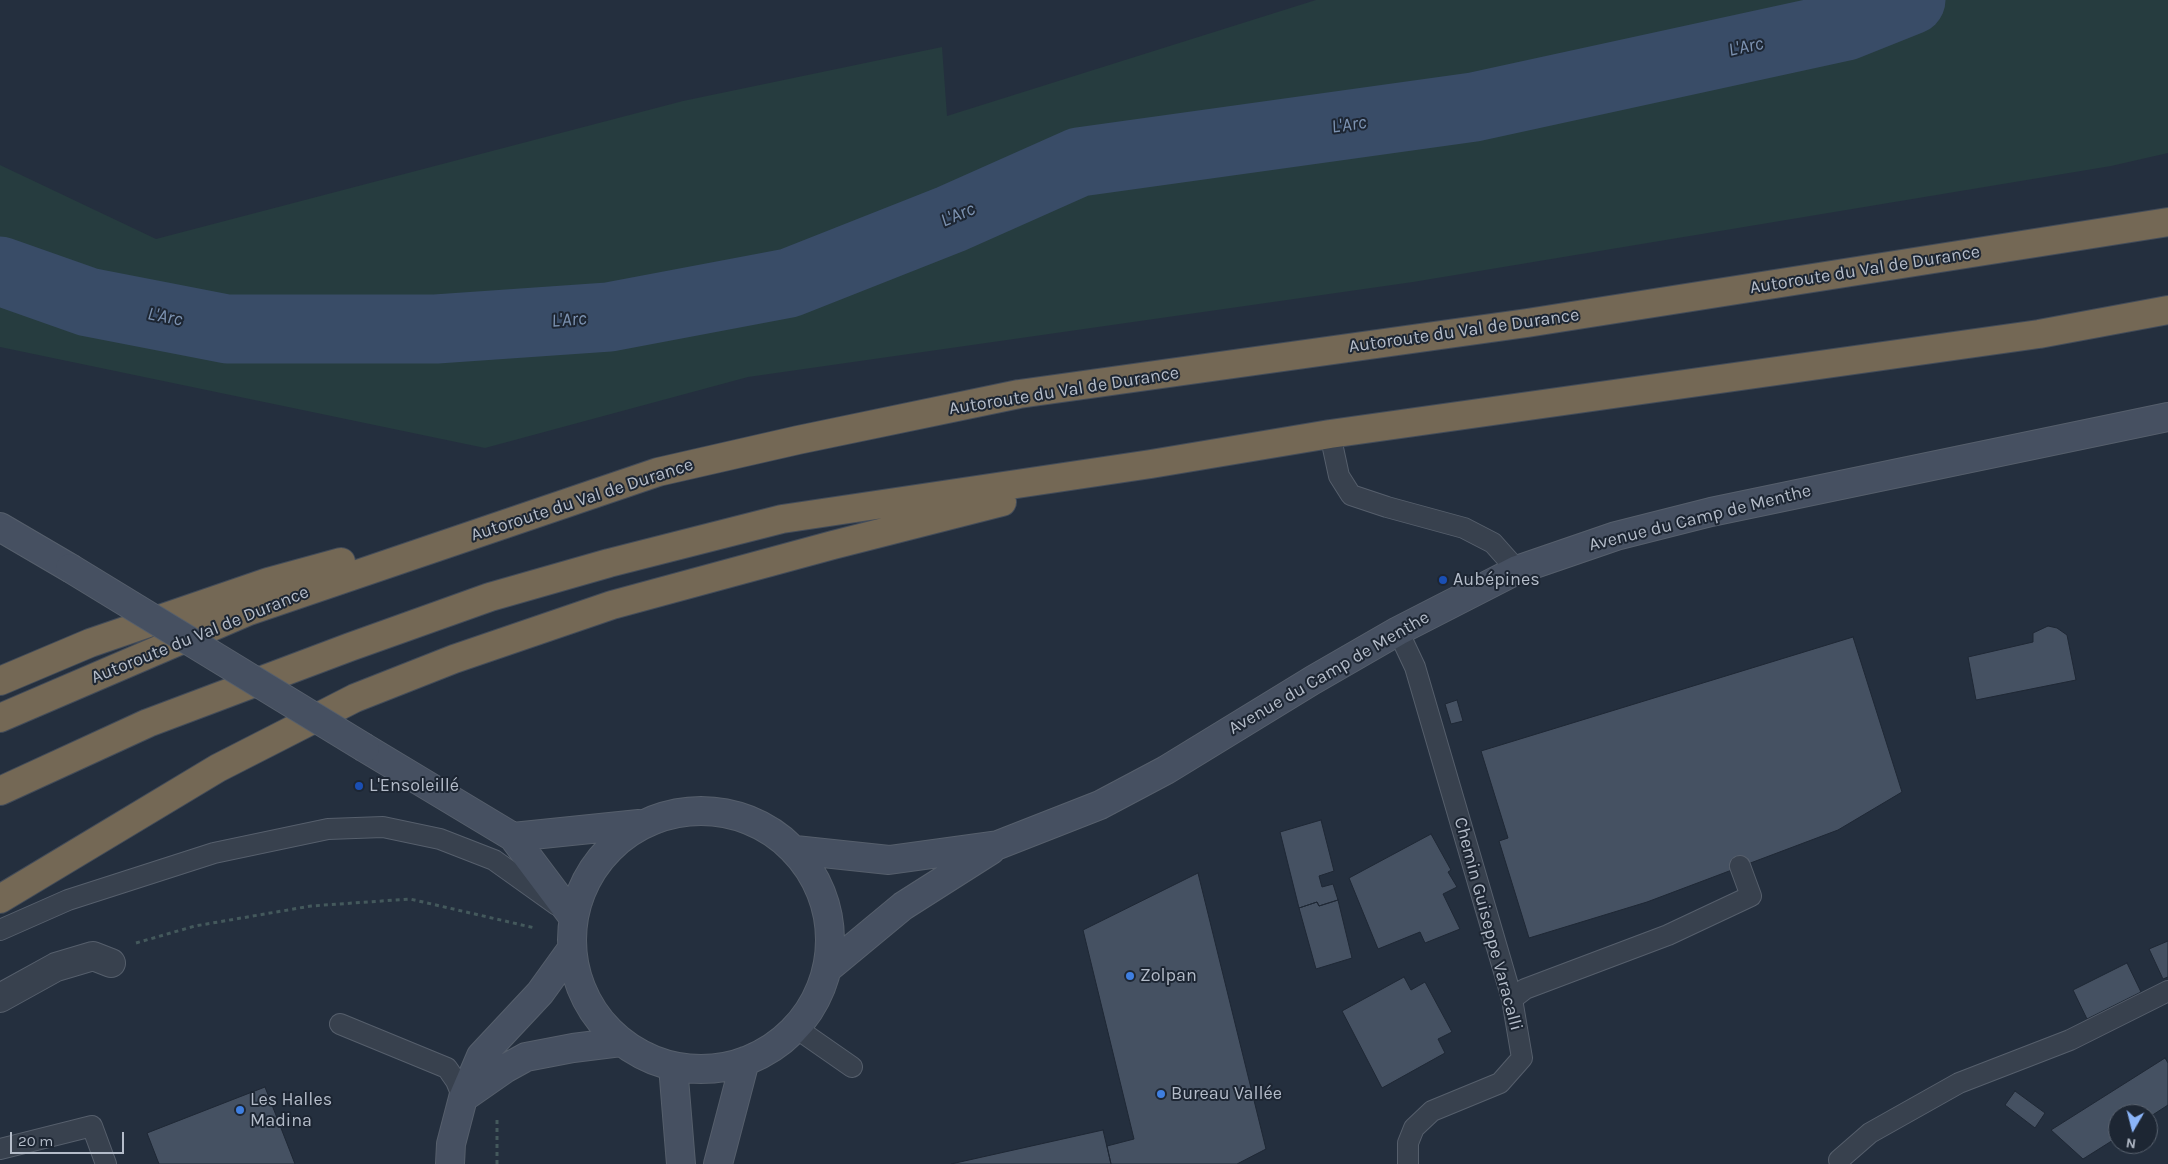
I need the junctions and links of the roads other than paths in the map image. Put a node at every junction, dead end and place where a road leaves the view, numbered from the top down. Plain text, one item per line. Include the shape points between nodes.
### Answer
1 (2168, 222) edge
2 (2168, 310) edge
3 (2168, 417) edge
4 (1330, 434) junction
5 (1151, 464) junction
6 (658, 472) junction
7 (0, 528) edge
8 (1517, 570) junction
9 (1398, 631) junction
10 (0, 681) edge
11 (0, 718) edge
12 (0, 791) edge
13 (642, 824) junction
14 (513, 837) junction
15 (998, 845) junction
16 (795, 850) junction
17 (1740, 866) dead end
18 (0, 899) edge
19 (0, 930) edge
20 (571, 935) junction
21 (102, 960) road end
22 (827, 969) junction
23 (2168, 991) edge
24 (0, 998) edge
25 (1512, 999) junction
26 (340, 1024) dead end
27 (796, 1028) junction
28 (621, 1042) junction
29 (745, 1062) junction
30 (672, 1066) junction
31 (852, 1067) dead end
32 (463, 1098) junction
33 (0, 1150) edge
34 (1837, 1163) edge
35 (106, 1164) edge
36 (450, 1164) edge
37 (681, 1164) edge
38 (718, 1164) edge
39 (1408, 1164) edge

1 - 6 highway, Autoroute du Val de Durance via 1527,323 1019,394
2 - 4 highway via 2040,334
3 - 8 main road, Avenue du Camp de Menthe via 1711,512 1616,536
4 - 5 highway
4 - 8 lane via 1339,476 1351,495 1464,528 1493,543
5 - 12 highway via 782,519 608,563 490,597 350,647 148,723
5 - 18 highway via 612,605 454,659 355,698 218,768
6 - 10 highway via 268,582 90,643
6 - 11 highway, Autoroute du Val de Durance via 249,611
7 - 14 main road, bridge
8 - 9 main road, Avenue du Camp de Menthe
9 - 15 main road, Avenue du Camp de Menthe via 1158,774 1100,805
9 - 25 lane, Chemin Guiseppe Varacalli via 1416,667
13 - 14 main road
13 - 16 main road via 673,813 715,811 739,816 769,829
13 - 20 main road via 610,847 586,879
14 - 20 main road
15 - 16 main road, Avenue du Camp de Menthe via 889,860
15 - 22 main road, Avenue du Camp de Menthe via 903,906
16 - 22 main road via 811,870 829,918
17 - 25 lane via 1751,896 1668,935 1525,989
19 - 20 lane via 68,900 214,853 328,829 383,828 440,839 494,860
20 - 28 main road via 576,976 586,1001 602,1024
20 - 32 main road via 540,993 481,1056
21 - 24 street via 56,967
22 - 27 main road via 813,1004
23 - 34 lane via 2070,1040 1959,1083 1870,1133
25 - 39 lane, Chemin Guiseppe Varacalli via 1522,1058 1500,1083 1432,1111 1414,1128 1408,1143
26 - 32 lane via 447,1068
27 - 29 main road via 764,1053
27 - 31 lane
28 - 30 main road
28 - 32 main road via 526,1057
29 - 30 main road via 721,1068
29 - 38 main road
30 - 37 main road
32 - 36 main road via 451,1144
33 - 35 lane via 92,1126

